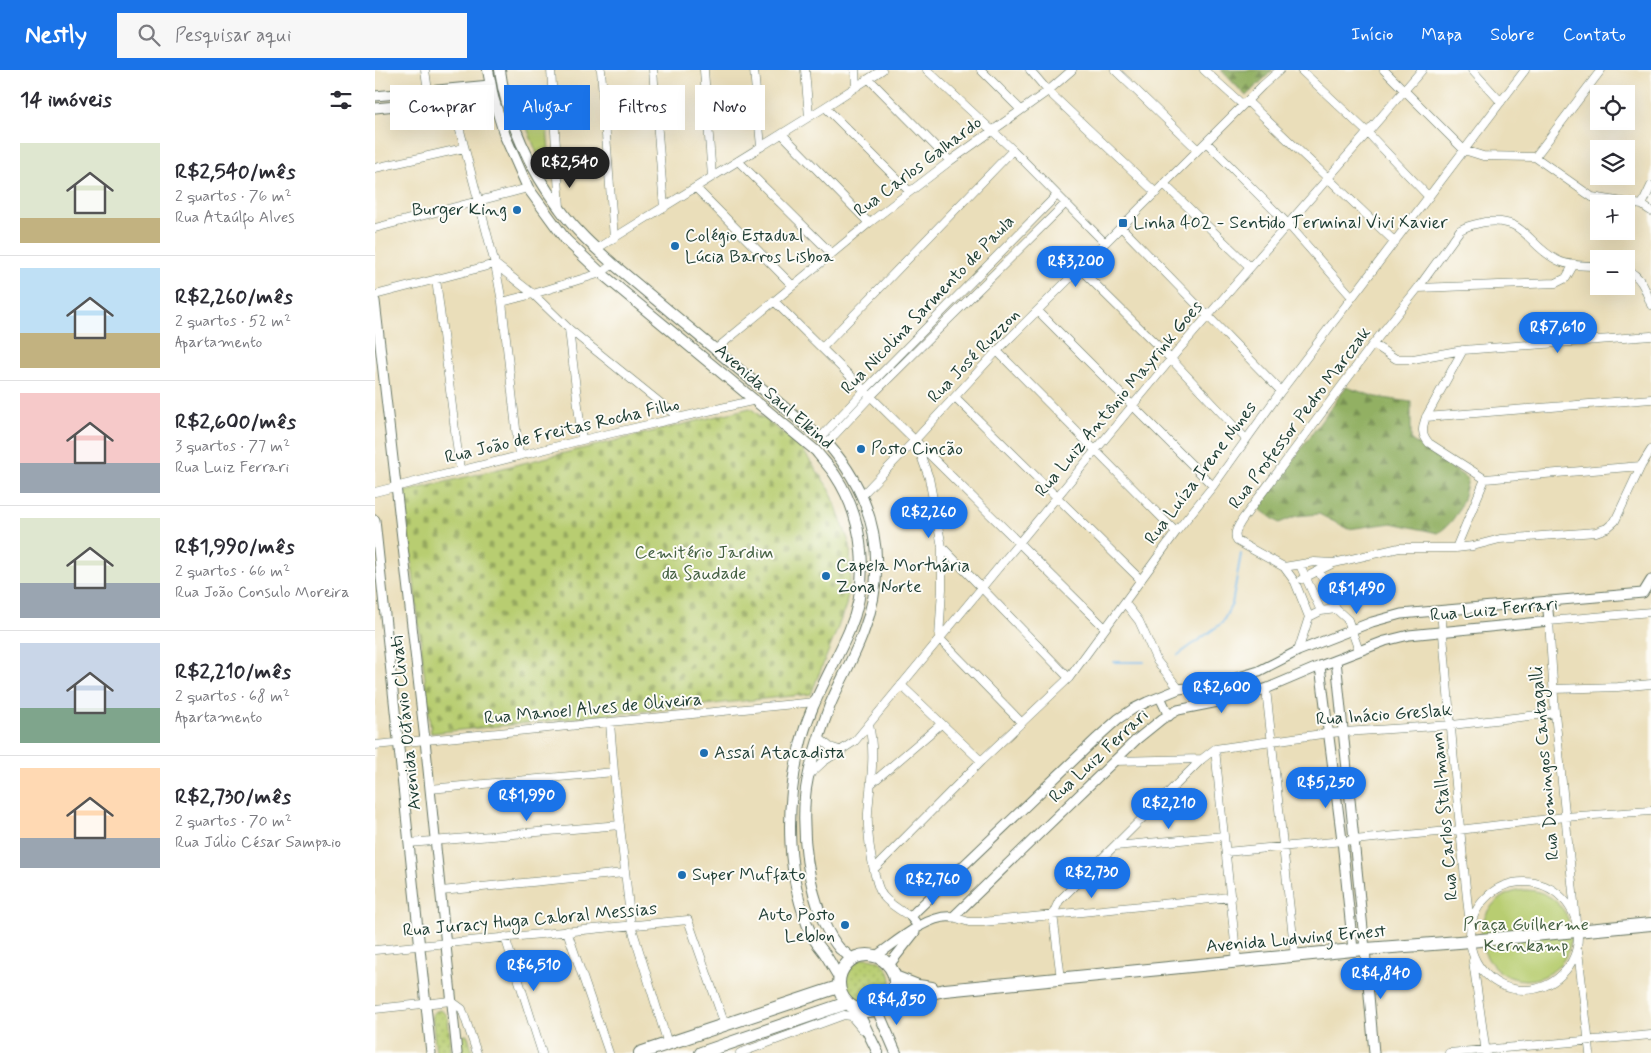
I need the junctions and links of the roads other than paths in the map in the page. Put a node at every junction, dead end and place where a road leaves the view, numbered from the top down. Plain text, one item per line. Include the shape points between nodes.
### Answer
1 (425, 70) edge
2 (488, 70) edge
3 (500, 70) edge
4 (551, 70) edge
5 (601, 70) edge
6 (653, 70) edge
7 (704, 70) edge
8 (754, 70) edge
9 (805, 70) edge
10 (855, 70) edge
11 (881, 70) edge
12 (927, 70) edge
13 (981, 70) edge
14 (1030, 70) edge
15 (1072, 70) edge
16 (1115, 70) edge
17 (1204, 70) edge
18 (1280, 70) edge
19 (1301, 70) edge
20 (1384, 70) edge
21 (1422, 70) edge
22 (1472, 70) edge
23 (1525, 70) edge
24 (1601, 70) edge
25 (869, 79) junction
26 (426, 85) edge
27 (490, 85) edge
28 (552, 85) edge
29 (494, 87) edge
30 (856, 87) junction
31 (1048, 90) junction
32 (1404, 90) junction
33 (504, 93) edge
34 (390, 95) edge
35 (375, 96) edge
36 (494, 100) edge
37 (1501, 102) junction
38 (1245, 103) junction
39 (504, 104) edge
40 (390, 106) edge
41 (825, 107) junction
42 (375, 108) edge
43 (1021, 110) junction
44 (809, 117) junction
45 (460, 130) edge
46 (516, 130) edge
47 (554, 130) edge
48 (991, 130) junction
49 (1367, 132) junction
50 (517, 133) junction
51 (782, 134) junction
52 (505, 136) junction
53 (1206, 142) junction
54 (761, 147) junction
55 (464, 148) junction
56 (1013, 150) junction
57 (1198, 150) junction
58 (1464, 150) junction
59 (1535, 157) junction
60 (738, 161) junction
61 (950, 161) junction
62 (375, 168) edge
63 (557, 169) junction
64 (537, 173) junction
65 (713, 177) junction
66 (1327, 178) junction
67 (1164, 184) junction
68 (1651, 186) edge
69 (528, 188) junction
70 (696, 188) junction
71 (909, 191) junction
72 (1156, 193) junction
73 (1057, 195) junction
74 (1429, 197) junction
75 (479, 201) junction
76 (1065, 203) junction
77 (1642, 205) junction
78 (664, 208) junction
79 (560, 210) junction
80 (1651, 211) edge
81 (869, 223) junction
82 (1288, 224) junction
83 (1121, 227) junction
84 (375, 228) edge
85 (614, 238) junction
86 (1395, 242) junction
87 (1105, 243) junction
88 (596, 249) junction
89 (831, 253) junction
90 (495, 264) junction
91 (613, 264) junction
92 (1574, 264) junction
93 (1590, 265) edge
94 (1250, 267) junction
95 (1079, 269) junction
96 (601, 273) junction
97 (1635, 276) edge
98 (436, 279) junction
99 (792, 285) junction
100 (1418, 288) junction
101 (375, 294) edge
102 (533, 294) junction
103 (1352, 297) junction
104 (375, 301) edge
105 (774, 301) junction
106 (502, 302) junction
107 (1651, 305) edge
108 (1037, 311) junction
109 (1208, 316) junction
110 (569, 328) junction
111 (1651, 336) edge
112 (1373, 344) junction
113 (822, 348) junction
114 (716, 349) junction
115 (1463, 350) junction
116 (997, 351) junction
117 (1171, 359) junction
118 (865, 390) junction
119 (1281, 391) junction
120 (871, 396) junction
121 (955, 396) junction
122 (1651, 399) edge
123 (756, 400) junction
124 (1133, 405) junction
125 (785, 410) junction
126 (1426, 417) junction
127 (679, 418) junction
128 (1245, 439) junction
129 (582, 440) junction
130 (824, 440) junction
131 (915, 440) junction
132 (1651, 450) edge
133 (1094, 451) junction
134 (519, 456) junction
135 (1641, 466) junction
136 (943, 468) junction
137 (461, 470) junction
138 (835, 475) junction
139 (929, 478) junction
140 (1485, 479) junction
141 (1213, 486) junction
142 (397, 487) junction
143 (375, 492) edge
144 (862, 495) junction
145 (1056, 497) junction
146 (375, 520) edge
147 (1176, 532) junction
148 (1019, 542) junction
149 (942, 547) junction
150 (1456, 548) junction
151 (1334, 563) junction
152 (1300, 565) junction
153 (1284, 567) junction
154 (1319, 571) junction
155 (1305, 577) junction
156 (1141, 580) junction
157 (1651, 580) edge
158 (1295, 582) junction
159 (980, 588) junction
160 (1647, 592) edge
161 (1547, 601) junction
162 (1125, 603) junction
163 (1336, 609) junction
164 (1321, 611) junction
165 (1441, 611) junction
166 (1651, 612) edge
167 (1309, 617) junction
168 (1549, 621) junction
169 (1105, 628) junction
170 (1352, 630) junction
171 (1443, 632) junction
172 (939, 638) junction
173 (1298, 651) junction
174 (1359, 651) junction
175 (1336, 660) junction
176 (1320, 666) junction
177 (1069, 678) junction
178 (1227, 682) junction
179 (1651, 684) edge
180 (901, 685) junction
181 (1179, 689) junction
182 (1266, 689) junction
183 (1554, 689) junction
184 (1160, 697) junction
185 (1230, 700) junction
186 (815, 702) junction
187 (1555, 713) junction
188 (1169, 716) junction
189 (610, 722) junction
190 (1022, 723) junction
191 (941, 724) junction
192 (869, 725) junction
193 (1452, 726) junction
194 (1343, 732) junction
195 (1329, 733) junction
196 (819, 738) junction
197 (425, 740) junction
198 (1272, 741) junction
199 (399, 743) junction
200 (375, 745) edge
201 (1215, 749) junction
202 (842, 750) junction
203 (1203, 759) junction
204 (981, 761) junction
205 (1114, 761) junction
206 (614, 772) junction
207 (809, 775) junction
208 (872, 783) junction
209 (430, 789) junction
210 (1651, 811) edge
211 (1565, 817) junction
212 (620, 826) junction
213 (1459, 830) junction
214 (1224, 836) junction
215 (1354, 839) junction
216 (435, 840) junction
217 (1342, 840) junction
218 (409, 842) junction
219 (1115, 846) junction
220 (1283, 846) junction
221 (1226, 852) junction
222 (874, 869) junction
223 (624, 873) junction
224 (441, 890) junction
225 (1231, 897) junction
226 (1053, 914) junction
227 (911, 917) junction
228 (953, 917) junction
229 (1651, 924) edge
230 (631, 925) junction
231 (1576, 926) junction
232 (919, 927) junction
233 (567, 931) junction
234 (505, 937) junction
235 (1471, 940) junction
236 (446, 943) junction
237 (419, 945) junction
238 (1578, 946) junction
239 (375, 950) edge
240 (1359, 950) junction
241 (876, 956) junction
242 (1295, 956) junction
243 (851, 958) junction
244 (1237, 962) junction
245 (889, 965) junction
246 (895, 977) junction
247 (1061, 979) junction
248 (838, 982) junction
249 (945, 990) junction
250 (893, 994) junction
251 (451, 1001) junction
252 (425, 1004) junction
253 (852, 1007) junction
254 (375, 1009) edge
255 (877, 1010) junction
256 (808, 1023) junction
257 (725, 1025) junction
258 (1651, 1035) edge
259 (1589, 1041) junction
260 (669, 1044) junction
261 (877, 1051) edge
262 (1486, 1052) edge
263 (431, 1053) edge
264 (457, 1053) edge
265 (477, 1053) edge
266 (542, 1053) edge
267 (609, 1053) edge
268 (640, 1053) edge
269 (701, 1053) edge
270 (740, 1053) edge
271 (896, 1053) edge
272 (1374, 1053) edge
273 (1449, 1053) edge
274 (1590, 1053) edge

1 - 26 street
2 - 27 main road, Avenida Saul Elkind
3 - 33 main road, Avenida Saul Elkind
4 - 28 street
5 - 85 street
6 - 78 street
7 - 65 street
8 - 54 street
9 - 44 street
10 - 30 street
11 - 25 street
12 - 48 street
13 - 43 street
14 - 31 street
15 - 31 street, Rua Carlos Galhardo
16 - 57 street
17 - 38 street
18 - 38 street, Rua José Ruzzon
19 - 49 street
20 - 32 street
21 - 32 street, Rua Luiz Antônio Mayrink Goes
22 - 37 street
23 - 37 street, Rua Luíza Irene Nunes
24 - 59 street
25 - 30 street
25 - 61 street
29 - 39 main road via 499,89
30 - 41 street
31 - 43 street, Rua Carlos Galhardo
31 - 72 street
32 - 49 street, Rua Luiz Antônio Mayrink Goes
32 - 58 street
34 - 35 street
36 - 52 main road, Avenida Saul Elkind
37 - 58 street, Rua Luíza Irene Nunes
38 - 53 street, Rua José Ruzzon
38 - 66 street
40 - 42 street
41 - 44 street
41 - 71 street
43 - 48 street, Rua Carlos Galhardo
44 - 51 street
45 - 55 street
46 - 50 main road, Avenida Saul Elkind
47 - 63 street
48 - 56 street
48 - 61 street, Rua Carlos Galhardo
49 - 66 street, Rua Luiz Antônio Mayrink Goes
49 - 74 street
50 - 52 main road
50 - 64 main road, Avenida Saul Elkind
51 - 54 street
51 - 81 street
52 - 69 main road, Avenida Saul Elkind
53 - 57 street, Rua José Ruzzon
53 - 82 street
54 - 60 street
55 - 62 street
55 - 75 street
56 - 73 street
56 - 113 street
57 - 67 street, Rua José Ruzzon
58 - 59 street via 1483,156
58 - 74 street, Rua Luíza Irene Nunes
59 - 77 street via 1591,197
60 - 65 street
60 - 89 street
61 - 71 street, Rua Carlos Galhardo
63 - 64 street
63 - 79 street
64 - 79 main road, Avenida Saul Elkind
65 - 70 street
66 - 82 street, Rua Luiz Antônio Mayrink Goes
66 - 86 street
67 - 72 street, Rua José Ruzzon
67 - 94 street
68 - 77 street
69 - 75 street
69 - 96 main road, Avenida Saul Elkind via 566,240
70 - 78 street
70 - 99 street
71 - 81 street, Rua Carlos Galhardo
72 - 83 street, Rua José Ruzzon
73 - 76 street
73 - 118 street, Rua Nicolina Sarmento de Paula
74 - 86 street, Rua Luíza Irene Nunes
75 - 84 street
75 - 90 street
76 - 87 street
76 - 120 street, Rua Nicolina Sarmento de Paula
77 - 80 street
78 - 85 street
79 - 88 main road, Avenida Saul Elkind
81 - 89 street, Rua Carlos Galhardo
82 - 94 street, Rua Luiz Antônio Mayrink Goes
82 - 103 street
83 - 87 street, Rua José Ruzzon
83 - 109 street
85 - 88 street
86 - 103 street, Rua Luíza Irene Nunes
87 - 95 street, Rua José Ruzzon
88 - 91 main road, Avenida Saul Elkind
89 - 99 street, Rua Carlos Galhardo
90 - 98 street
90 - 102 street
90 - 106 street
91 - 96 street
91 - 114 main road, Avenida Saul Elkind
92 - 93 street, Rua Professor Pedro Marczak
92 - 100 street via 1566,278 1557,283
92 - 100 street, Rua Professor Pedro Marczak via 1559,262 1544,253 1510,222 1468,225 1460,230
94 - 109 street, Rua Luiz Antônio Mayrink Goes
95 - 108 street, Rua José Ruzzon
95 - 117 street
96 - 102 street
96 - 123 main road, Avenida Saul Elkind
97 - 107 street via 1644,285
98 - 101 street
98 - 137 street
99 - 105 street, Rua Carlos Galhardo
100 - 112 street, Rua Professor Pedro Marczak
102 - 106 street
102 - 110 street
103 - 119 street, Rua Luíza Irene Nunes
104 - 142 street, Avenida Octávio Clivati
105 - 113 street
105 - 114 street, Rua Carlos Galhardo
106 - 134 street
108 - 116 street, Rua José Ruzzon
108 - 124 street
109 - 117 street, Rua Luiz Antônio Mayrink Goes
109 - 119 street
110 - 127 street
110 - 129 street
111 - 115 street
112 - 115 street via 1396,359
112 - 153 street, Rua Professor Pedro Marczak via 1236,529 1237,541
113 - 118 street
114 - 125 main road, Avenida Saul Elkind
115 - 126 street
116 - 121 street, Rua José Ruzzon
116 - 133 street
117 - 124 street, Rua Luiz Antônio Mayrink Goes
117 - 128 street
118 - 120 street
118 - 130 street, Rua Nicolina Sarmento de Paula
119 - 128 street, Rua Luíza Irene Nunes
120 - 130 street, Rua Nicolina Sarmento de Paula
120 - 131 street
121 - 131 street, Rua José Ruzzon
121 - 145 street
122 - 126 street
123 - 125 main road via 765,399
123 - 127 street, Rua João de Freitas Rocha Filho
123 - 138 main road, Avenida Saul Elkind via 816,451
124 - 133 street, Rua Luiz Antônio Mayrink Goes
124 - 141 street
125 - 130 main road, Avenida Saul Elkind
126 - 140 street via 1423,436 1429,443
127 - 129 street, Rua João de Freitas Rocha Filho
128 - 141 street, Rua Luíza Irene Nunes
129 - 134 street, Rua João de Freitas Rocha Filho
130 - 144 main road, Avenida Saul Elkind via 845,465
131 - 136 street
131 - 139 street
131 - 144 street, Rua José Ruzzon
132 - 135 street
133 - 145 street, Rua Luiz Antônio Mayrink Goes
133 - 147 street
134 - 137 street, Rua João de Freitas Rocha Filho
135 - 140 street
135 - 150 street via 1615,521 1607,528 1596,532 1500,539
136 - 139 street
136 - 148 street
137 - 142 street, Rua João de Freitas Rocha Filho
138 - 144 main road via 851,495
138 - 186 main road, Avenida Saul Elkind via 856,523 862,553 861,585 849,630
139 - 149 street
140 - 150 street
141 - 147 street, Rua Luíza Irene Nunes
142 - 143 street, Rua João de Freitas Rocha Filho
142 - 197 street, Avenida Octávio Clivati
144 - 196 main road, Avenida Saul Elkind via 876,552 872,602 863,635
145 - 148 street, Rua Luiz Antônio Mayrink Goes
145 - 156 street
146 - 199 street, Avenida Octávio Clivati
147 - 156 street, Rua Luíza Irene Nunes
148 - 159 street, Rua Luiz Antônio Mayrink Goes
148 - 169 street
149 - 159 street
149 - 172 street
150 - 151 street via 1399,548
151 - 152 street
151 - 154 street
152 - 153 street
152 - 155 street
153 - 158 street
154 - 155 street
154 - 163 street
155 - 158 street
155 - 164 street
156 - 162 street, Rua Luíza Irene Nunes
157 - 160 street
158 - 167 street
159 - 172 street, Rua Luiz Antônio Mayrink Goes
159 - 177 street
160 - 161 street
161 - 165 street
161 - 168 street, Rua Domingos Cantagalli
162 - 169 street, Rua Luíza Irene Nunes
162 - 181 street via 1139,621 1157,661
163 - 164 street
163 - 170 street via 1348,620
164 - 167 street
165 - 170 street via 1401,614
165 - 171 street, Rua Carlos Stallmann
166 - 168 street, Rua Luiz Ferrari
167 - 173 street
168 - 171 street, Rua Luiz Ferrari
168 - 183 street, Rua Domingos Cantagalli
169 - 177 street, Rua Luíza Irene Nunes
170 - 173 street
170 - 174 street
171 - 174 street, Rua Luiz Ferrari via 1409,635
171 - 193 street, Rua Carlos Stallmann
172 - 180 street, Rua Luiz Antônio Mayrink Goes
172 - 190 street
173 - 178 street via 1259,671
174 - 175 street, Rua Luiz Ferrari
175 - 176 street, Rua Luiz Ferrari
175 - 194 street
176 - 182 street, Rua Luiz Ferrari
176 - 195 street
177 - 190 street, Rua Luíza Irene Nunes
178 - 181 street
178 - 185 street
179 - 183 street
180 - 191 street
180 - 192 street, Rua Luiz Antônio Mayrink Goes
181 - 184 street
182 - 185 street, Rua Luiz Ferrari
182 - 198 street
183 - 187 street, Rua Domingos Cantagalli
184 - 188 street
184 - 227 street via 1118,719
185 - 188 street, Rua Luiz Ferrari via 1178,710
186 - 189 street, Rua Manoel Alves de Oliveira
186 - 196 main road via 821,704 823,710 818,727
186 - 248 main road, Avenida Saul Elkind via 794,773 791,835 802,906 815,940
187 - 193 street, Rua Inácio Greslak
187 - 211 street, Rua Domingos Cantagalli
188 - 205 street, Rua Luiz Ferrari
189 - 197 street, Rua Manoel Alves de Oliveira
189 - 206 street
190 - 204 street, Rua Luíza Irene Nunes
191 - 204 street
191 - 208 street
192 - 202 street, Rua Luiz Antônio Mayrink Goes
192 - 208 street
193 - 194 street, Rua Inácio Greslak
193 - 213 street, Rua Carlos Stallmann
194 - 195 street, Rua Inácio Greslak
194 - 215 street
195 - 198 street, Rua Inácio Greslak
195 - 217 street
196 - 202 street via 830,747
196 - 207 main road, Avenida Saul Elkind
197 - 199 street, Rua Manoel Alves de Oliveira
197 - 209 street, Avenida Octávio Clivati
198 - 201 street, Rua Inácio Greslak
198 - 220 street
199 - 200 street, Rua Manoel Alves de Oliveira
199 - 218 street, Avenida Octávio Clivati
201 - 203 street
201 - 214 street
202 - 207 street, Rua Luiz Antônio Mayrink Goes
203 - 205 street
203 - 219 street
204 - 222 street, Rua Luíza Irene Nunes
205 - 228 street, Rua Luiz Ferrari
206 - 209 street
206 - 212 street
207 - 243 main road, Avenida Saul Elkind via 805,795 805,832 813,887 830,935
208 - 222 street via 868,814
209 - 216 street, Avenida Octávio Clivati
210 - 211 street
211 - 213 street
211 - 231 street, Rua Domingos Cantagalli
212 - 216 street
212 - 223 street
213 - 215 street
213 - 235 street, Rua Carlos Stallmann
214 - 219 street
214 - 221 street
215 - 217 street
215 - 240 street
216 - 218 street
216 - 224 street, Avenida Octávio Clivati
217 - 220 street
217 - 240 street
218 - 237 street, Avenida Octávio Clivati
219 - 226 street via 1059,901
220 - 221 street
220 - 242 street
221 - 225 street
222 - 227 street via 882,895
223 - 224 street
223 - 230 street
224 - 236 street, Avenida Octávio Clivati
225 - 226 street
225 - 244 street
226 - 228 street via 983,922
226 - 247 street
227 - 232 street
228 - 232 street via 937,917
229 - 231 highway, Avenida Ludwing Ernest
230 - 233 street, Rua Juracy Huga Cabral Messias
230 - 257 street, Rua Juracy Huga Cabral Messias via 688,920
230 - 260 street
231 - 235 highway, Avenida Ludwing Ernest
231 - 235 street via 1573,911 1558,893 1536,882 1514,882 1492,891 1483,899 1477,909
231 - 238 street, Rua Domingos Cantagalli
232 - 241 street
232 - 245 street
233 - 234 street, Rua Juracy Huga Cabral Messias
233 - 267 street
234 - 236 street, Rua Juracy Huga Cabral Messias
234 - 266 street
235 - 238 street via 1483,971 1495,982 1525,991 1542,988 1559,978 1572,962
235 - 240 highway, Avenida Ludwing Ernest
235 - 262 street, Rua Carlos Stallmann
236 - 237 street, Rua Juracy Huga Cabral Messias
236 - 251 street, Avenida Octávio Clivati
237 - 239 street, Rua Juracy Huga Cabral Messias
237 - 252 street, Avenida Octávio Clivati
238 - 259 street
240 - 242 highway, Avenida Ludwing Ernest
240 - 272 street
241 - 243 highway via 867,954
241 - 245 highway
242 - 244 highway, Avenida Ludwing Ernest
243 - 248 highway
244 - 247 highway, Avenida Ludwing Ernest
245 - 246 highway
246 - 249 highway, Avenida Ludwing Ernest via 918,986
246 - 250 highway
247 - 249 highway, Avenida Ludwing Ernest
248 - 253 highway via 841,996
248 - 257 highway
249 - 250 highway, Avenida Ludwing Ernest via 922,995
250 - 255 highway
251 - 252 street
251 - 264 street, Avenida Octávio Clivati
251 - 265 street via 462,1010
252 - 254 street
252 - 263 street, Avenida Octávio Clivati
253 - 255 highway
253 - 256 highway
253 - 261 main road
255 - 271 main road
256 - 261 street via 851,1016
256 - 269 highway
256 - 270 street
257 - 260 highway
258 - 259 street
259 - 262 street
259 - 274 street
260 - 268 highway
262 - 273 street

